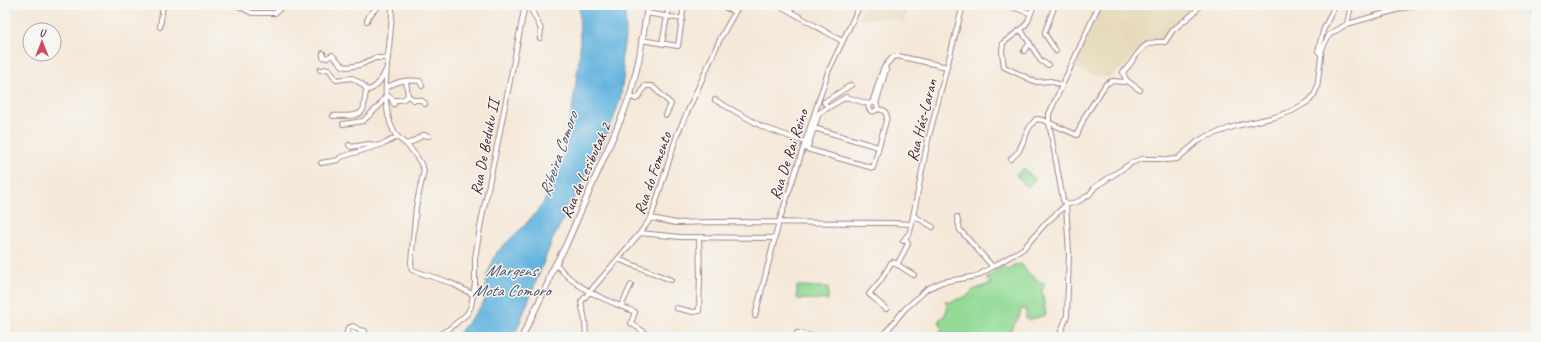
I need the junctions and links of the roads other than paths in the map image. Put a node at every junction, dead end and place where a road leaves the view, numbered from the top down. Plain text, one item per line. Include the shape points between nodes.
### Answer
1 (163, 5) edge
2 (237, 5) edge
3 (284, 5) edge
4 (379, 5) edge
5 (392, 5) edge
6 (525, 5) edge
7 (529, 5) edge
8 (648, 5) edge
9 (669, 5) edge
10 (684, 5) edge
11 (720, 5) edge
12 (738, 5) edge
13 (779, 5) edge
14 (860, 5) edge
15 (963, 5) edge
16 (1013, 5) edge
17 (1034, 5) edge
18 (1055, 5) edge
19 (1099, 5) edge
20 (1200, 5) edge
21 (1335, 5) edge
22 (1351, 5) edge
23 (1414, 5) edge
24 (1535, 5) edge
25 (1400, 7) edge
26 (735, 12) junction
27 (646, 13) junction
28 (1030, 13) junction
29 (667, 16) junction
30 (683, 19) junction
31 (1536, 20) edge
32 (367, 21) dead end
33 (1347, 24) junction
34 (160, 27) dead end
35 (1021, 30) junction
36 (540, 38) dead end
37 (641, 40) junction
38 (842, 41) junction
39 (1030, 43) junction
40 (662, 44) junction
41 (1024, 51) dead end
42 (1056, 51) dead end
43 (323, 53) dead end
44 (1322, 54) junction
45 (388, 58) junction
46 (1048, 64) dead end
47 (947, 67) junction
48 (388, 68) junction
49 (320, 70) dead end
50 (1126, 80) junction
51 (406, 81) junction
52 (422, 86) dead end
53 (851, 86) dead end
54 (1062, 86) junction
55 (386, 88) junction
56 (366, 90) junction
57 (1140, 90) dead end
58 (386, 95) junction
59 (408, 96) junction
60 (630, 96) junction
61 (715, 100) dead end
62 (425, 104) dead end
63 (873, 104) junction
64 (828, 108) junction
65 (878, 109) junction
66 (666, 115) dead end
67 (333, 116) dead end
68 (1048, 123) junction
69 (343, 124) dead end
70 (814, 128) junction
71 (429, 136) dead end
72 (397, 137) junction
73 (805, 142) junction
74 (406, 144) junction
75 (349, 145) dead end
76 (374, 146) junction
77 (878, 147) junction
78 (1011, 159) dead end
79 (321, 164) dead end
80 (1066, 205) junction
81 (914, 216) junction
82 (957, 217) dead end
83 (651, 218) junction
84 (779, 222) junction
85 (912, 224) junction
86 (933, 227) dead end
87 (640, 233) junction
88 (699, 238) junction
89 (776, 238) junction
90 (618, 259) junction
91 (556, 264) junction
92 (897, 265) junction
93 (993, 267) junction
94 (914, 275) dead end
95 (671, 280) dead end
96 (631, 285) dead end
97 (589, 292) junction
98 (474, 295) junction
99 (620, 306) junction
100 (676, 308) dead end
101 (886, 309) dead end
102 (755, 316) dead end
103 (365, 331) dead end
104 (797, 333) dead end
105 (346, 337) edge
106 (438, 337) edge
107 (522, 337) edge
108 (586, 337) edge
109 (639, 337) edge
110 (815, 337) edge
111 (882, 337) edge
112 (1059, 337) edge

1 - 34 street
2 - 3 street via 252,13 275,13
4 - 32 street
5 - 45 street
6 - 98 street, Rua De Beduku II via 481,222
7 - 36 street via 541,29
8 - 27 main road, Rua de Lesibutak 2
9 - 29 street
10 - 30 street
11 - 26 street
12 - 26 street, Rua do Fomento
13 - 38 street
14 - 38 street, Rua De Rai Reino
15 - 47 street, Rua Hás-Laran
16 - 28 street
17 - 28 street
18 - 42 street via 1045,32
19 - 54 street
20 - 50 street via 1173,30 1165,42 1146,45 1136,54 1130,66 1123,72
21 - 44 street via 1321,38 1318,51
22 - 33 street
23 - 25 street
24 - 31 street
25 - 33 street
26 - 83 street, Rua do Fomento via 720,39 677,135
27 - 29 street
27 - 37 main road, Rua de Lesibutak 2
28 - 35 street
29 - 30 street
29 - 40 street
30 - 40 street via 678,46
33 - 44 street via 1329,35 1323,44
35 - 39 street
35 - 54 street via 1003,43 1004,67 1036,82 1051,80
37 - 40 street
37 - 60 main road, Rua de Lesibutak 2
38 - 73 street, Rua De Rai Reino via 828,72
39 - 41 street
39 - 46 street via 1042,61
43 - 45 street via 323,58 332,55 347,67 360,65 375,58
44 - 80 street via 1314,95 1292,112 1236,126 1205,137 1177,160 1142,159 1133,162 1095,187 1090,195
45 - 48 street
47 - 63 street via 893,57 885,66 886,70
47 - 81 street, Rua Hás-Laran via 921,171
48 - 55 street
48 - 56 street via 379,83
49 - 56 street via 329,69 336,80 352,78
50 - 57 street
50 - 68 street via 1106,84 1085,116 1077,135
51 - 52 street via 420,81
51 - 55 street via 397,82
51 - 59 street
53 - 64 street via 824,102
54 - 68 street via 1049,114
55 - 58 street
56 - 67 street via 364,108 360,114
58 - 59 street via 394,102
58 - 69 street via 380,106 363,121
58 - 72 street via 389,116
59 - 62 street
60 - 66 street via 636,99 645,86 652,86 671,104
60 - 91 main road, Rua de Lesibutak 2
61 - 73 street via 763,127
63 - 64 street via 846,97
63 - 65 street
63 - 65 street via 868,107 871,111
64 - 70 street via 818,113
65 - 77 street via 885,111 886,117
68 - 78 street via 1036,119 1019,151
68 - 80 street
70 - 77 street
70 - 77 street via 807,149 873,168
71 - 74 street via 423,135
72 - 74 street
72 - 76 street
73 - 84 street, Rua De Rai Reino
74 - 98 street via 424,170 416,207 412,270 451,282
75 - 76 street
76 - 79 street
80 - 93 street via 1023,249
80 - 112 street via 1069,253 1067,316
81 - 85 street, Rua Hás-Laran
81 - 86 street
82 - 93 street via 960,230
83 - 84 street via 676,223
83 - 87 street, Rua do Fomento
84 - 85 street
84 - 89 street, Rua De Rai Reino
85 - 92 street, Rua Hás-Laran via 905,240 908,244
87 - 88 street
87 - 90 street, Rua do Fomento
88 - 89 street
88 - 100 street via 699,311
89 - 102 street, Rua De Rai Reino
90 - 95 street
90 - 97 street, Rua do Fomento
91 - 97 street
91 - 107 main road, Rua de Lesibutak 2
92 - 94 street
92 - 101 street via 891,263 869,294
93 - 111 street via 977,276 942,282 927,289 904,310
96 - 99 street
97 - 99 street
97 - 108 street, Rua do Fomento via 581,302
98 - 106 street, Rua De Beduku II via 467,314
99 - 109 street via 636,313 631,323 644,332
103 - 105 street via 350,326
104 - 110 street

